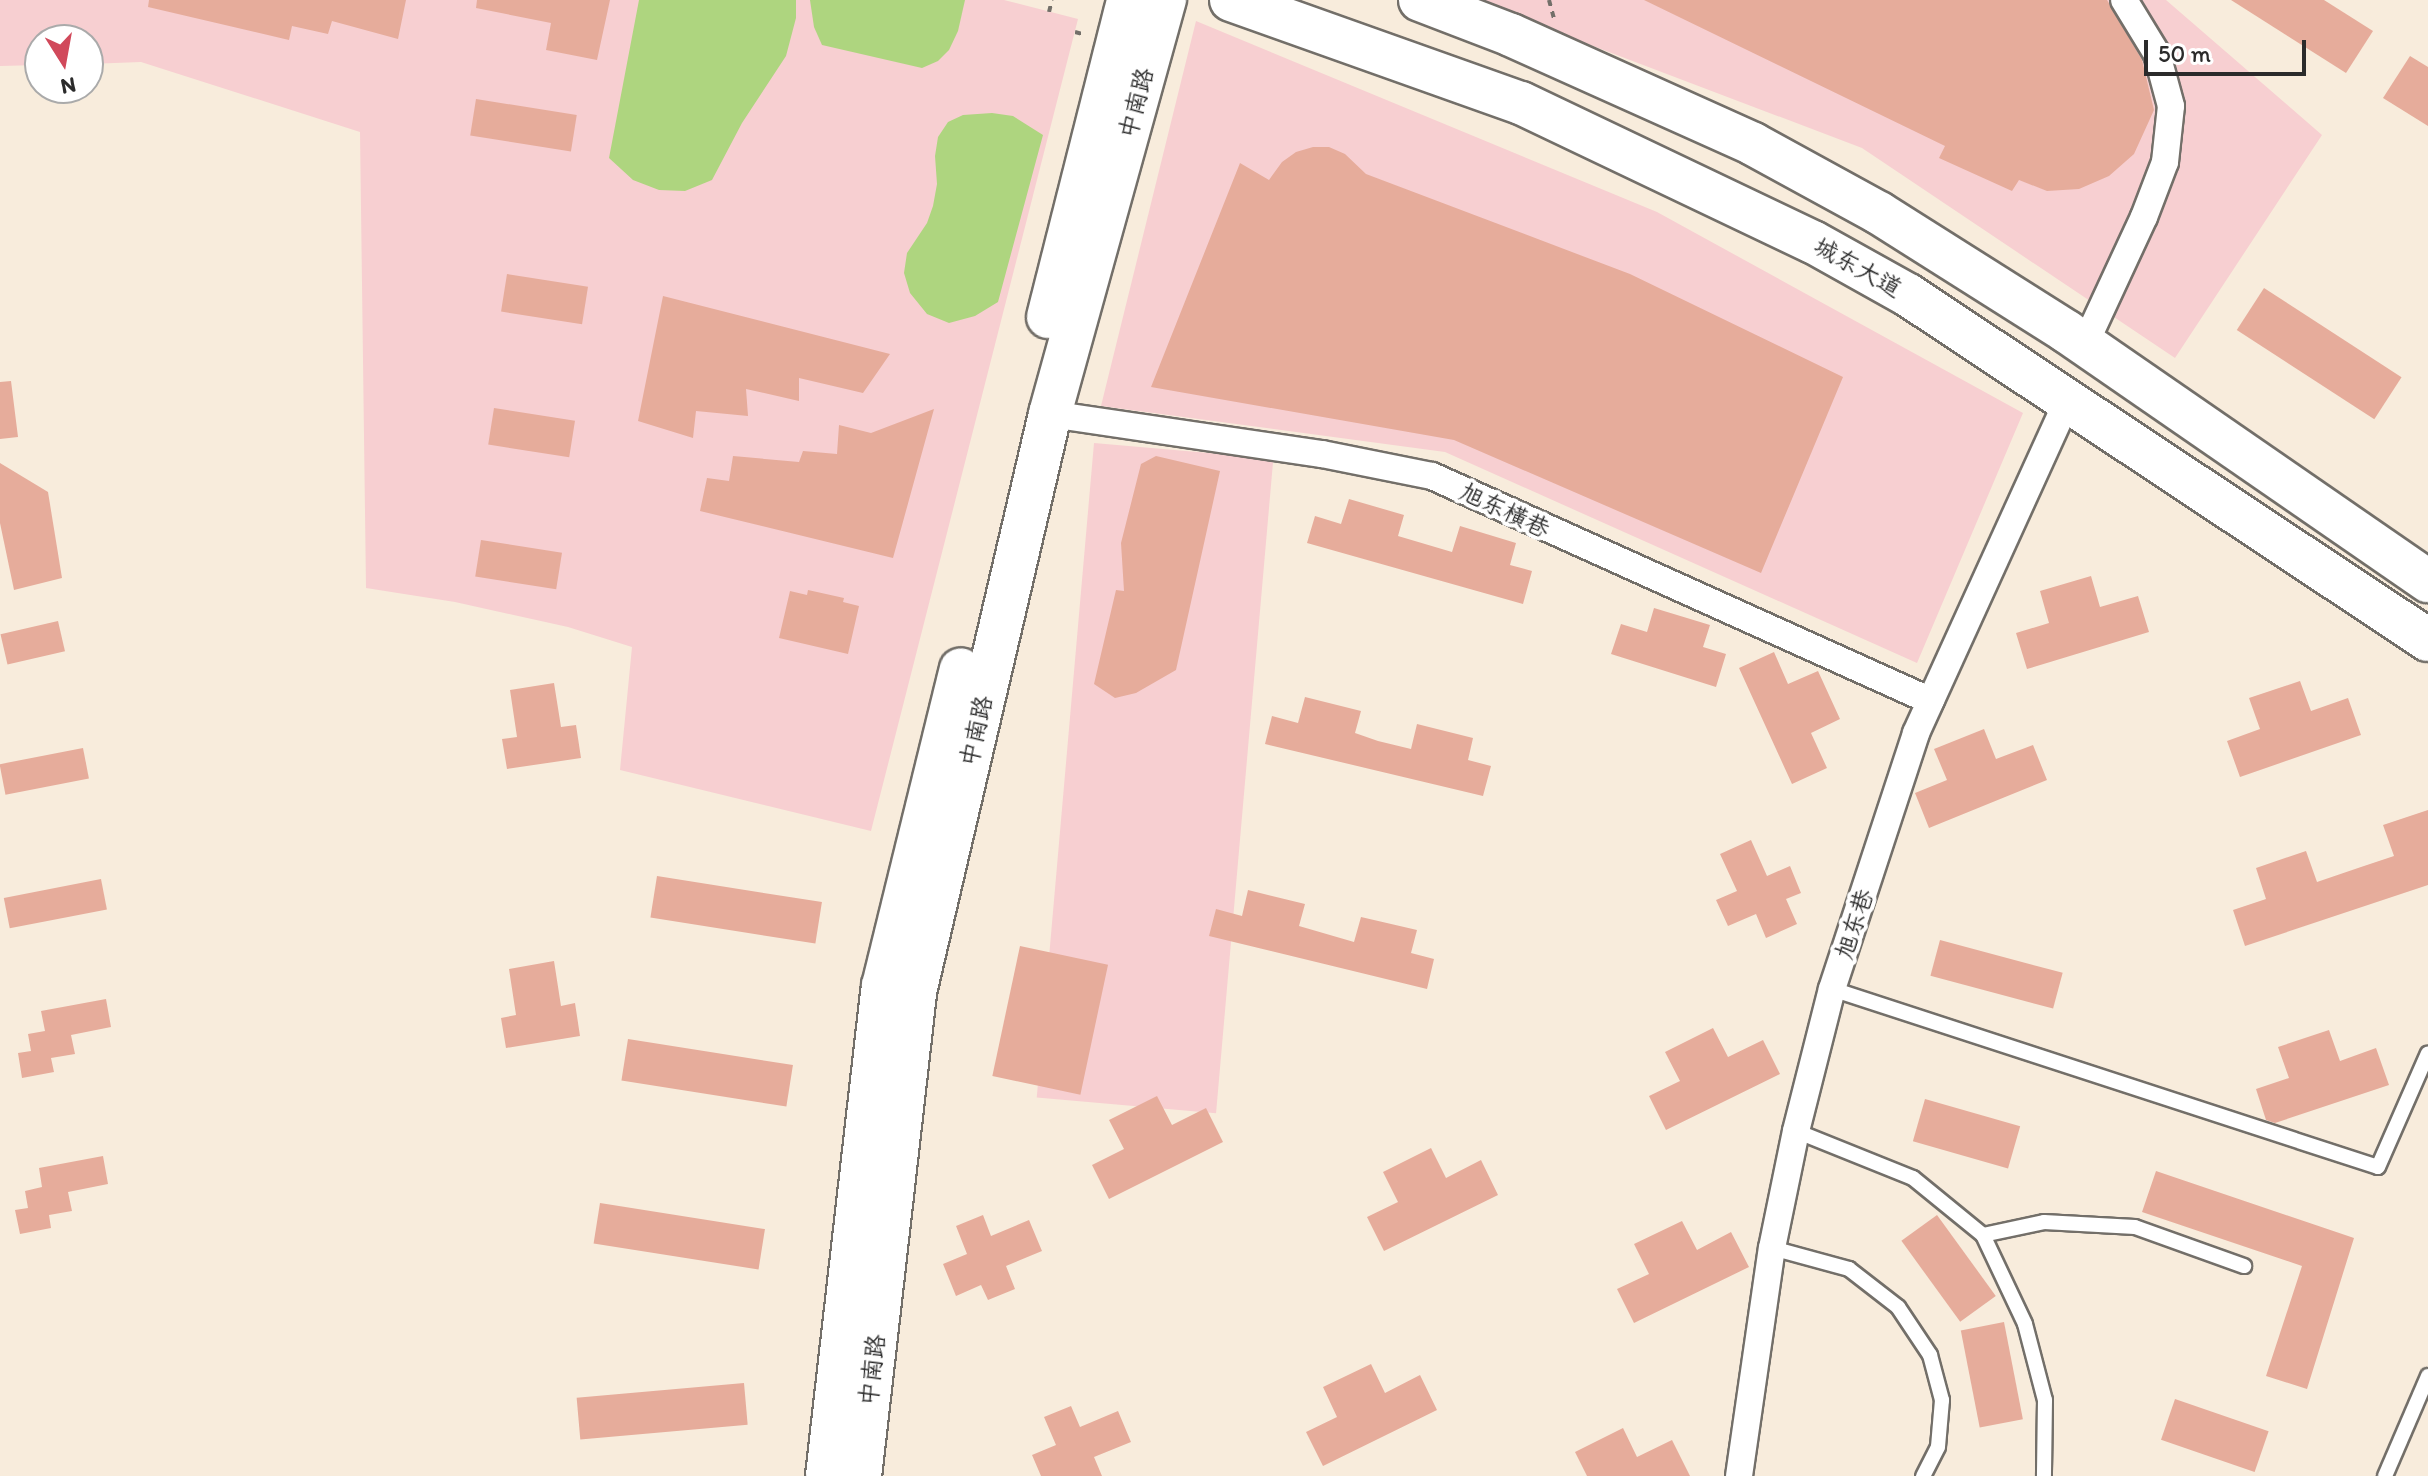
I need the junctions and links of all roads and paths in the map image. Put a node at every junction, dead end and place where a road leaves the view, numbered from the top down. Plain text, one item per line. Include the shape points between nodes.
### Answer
1 (1052, 0) edge
2 (1128, 0) edge
3 (1165, 0) edge
4 (1231, 0) edge
5 (1420, 0) edge
6 (2124, 0) edge
7 (1049, 12) dead end
8 (2085, 344) junction
9 (2067, 401) junction
10 (1050, 414) junction
11 (2428, 581) edge
12 (2428, 640) edge
13 (1931, 701) junction
14 (1832, 989) junction
15 (2428, 1053) edge
16 (1796, 1131) junction
17 (1983, 1235) junction
18 (1772, 1248) junction
19 (2244, 1266) dead end
20 (2428, 1376) edge
21 (827, 1476) edge
22 (860, 1476) edge
23 (1739, 1476) edge
24 (1923, 1476) edge
25 (2044, 1476) edge
26 (2385, 1476) edge

1 - 7 path
2 - 21 main road, 中南路 via 883,986
3 - 10 main road, 中南路
4 - 9 main road, 城东大道 via 1521,103 1698,185 1908,295
5 - 8 main road via 1753,144 1971,268
6 - 8 street via 2157,54 2171,106 2165,162
8 - 11 main road
9 - 12 main road, 城东大道
9 - 13 street, 旭东巷
10 - 13 street, 旭东横巷 via 1322,454 1432,476
10 - 22 main road, 中南路 via 915,992
13 - 14 street, 旭东巷
14 - 15 lane via 2378,1167
14 - 16 street, 旭东巷
16 - 17 lane via 1913,1178
16 - 18 street, 旭东巷
17 - 19 lane via 2044,1222 2135,1227
17 - 25 lane via 2025,1324 2045,1400
18 - 23 street, 旭东巷
18 - 24 lane via 1849,1269 1898,1307 1930,1355 1942,1400 1938,1447
20 - 26 lane

